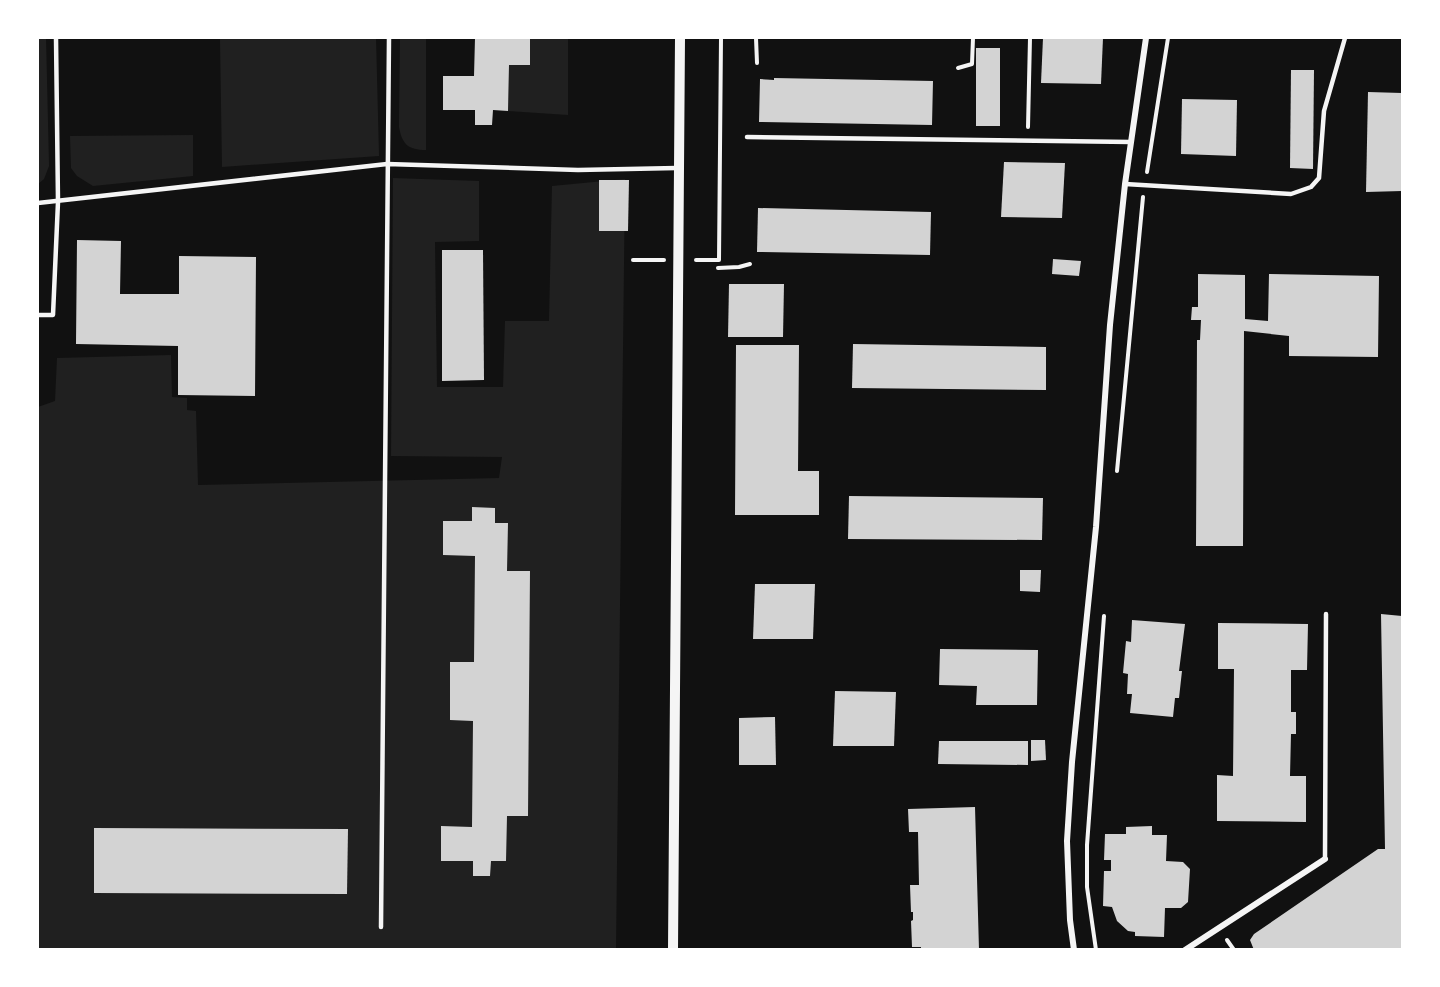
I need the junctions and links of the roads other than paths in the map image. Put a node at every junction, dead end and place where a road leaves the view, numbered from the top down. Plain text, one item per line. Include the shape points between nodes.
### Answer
1 (56, 38) edge
2 (389, 38) edge
3 (680, 38) edge
4 (1146, 38) edge
5 (1345, 38) edge
6 (747, 137) dead end
7 (1131, 142) junction
8 (387, 164) junction
9 (679, 168) junction
10 (1125, 184) junction
11 (58, 202) junction
12 (38, 203) edge
13 (38, 315) edge
14 (1326, 614) dead end
15 (1325, 859) joint
16 (381, 927) dead end
17 (673, 950) edge
18 (1074, 950) edge
19 (1185, 950) edge

1 - 11 lane
2 - 8 lane
3 - 9 street
4 - 7 street
5 - 10 lane via 1324,111 1319,178 1311,187 1291,194
6 - 7 lane
7 - 10 street
8 - 9 lane via 578,170
8 - 11 lane
8 - 16 lane
9 - 17 street
10 - 18 street via 1072,762 1067,841
11 - 12 lane
11 - 13 lane via 53,315
14 - 15 lane
15 - 19 street

